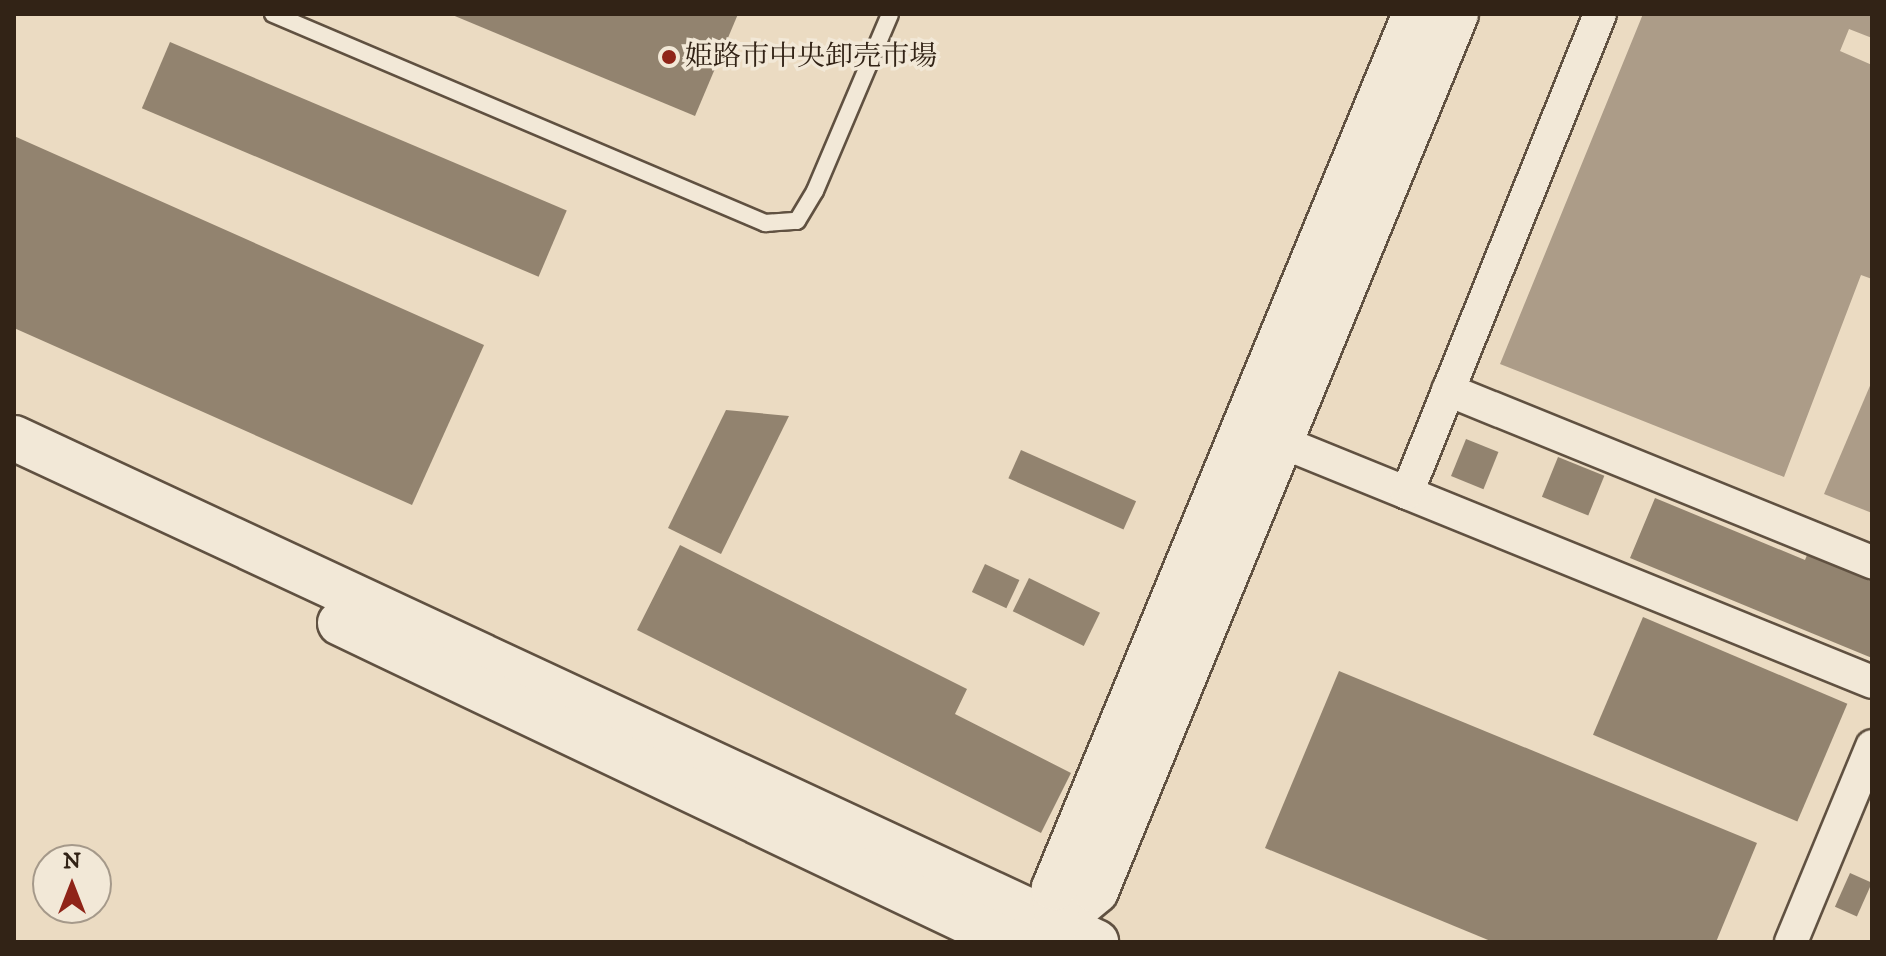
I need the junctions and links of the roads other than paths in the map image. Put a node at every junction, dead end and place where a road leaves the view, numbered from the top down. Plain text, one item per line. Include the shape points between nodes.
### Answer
1 (273, 14) edge
2 (890, 14) edge
3 (1415, 14) edge
4 (1456, 14) edge
5 (1600, 14) edge
6 (1448, 390) junction
7 (1262, 434) junction
8 (14, 438) edge
9 (14, 468) edge
10 (1407, 493) junction
11 (1872, 562) edge
12 (1872, 682) edge
13 (1872, 746) edge
14 (1052, 933) edge
15 (1010, 942) edge
16 (1096, 942) edge
17 (1791, 942) edge

1 - 2 lane via 765,223 797,221 815,191
3 - 7 street
4 - 7 street
5 - 6 street
6 - 10 street
6 - 11 street
7 - 10 street
7 - 14 street via 1054,888
8 - 14 street
9 - 15 street
10 - 12 street
13 - 17 street
14 - 16 street

